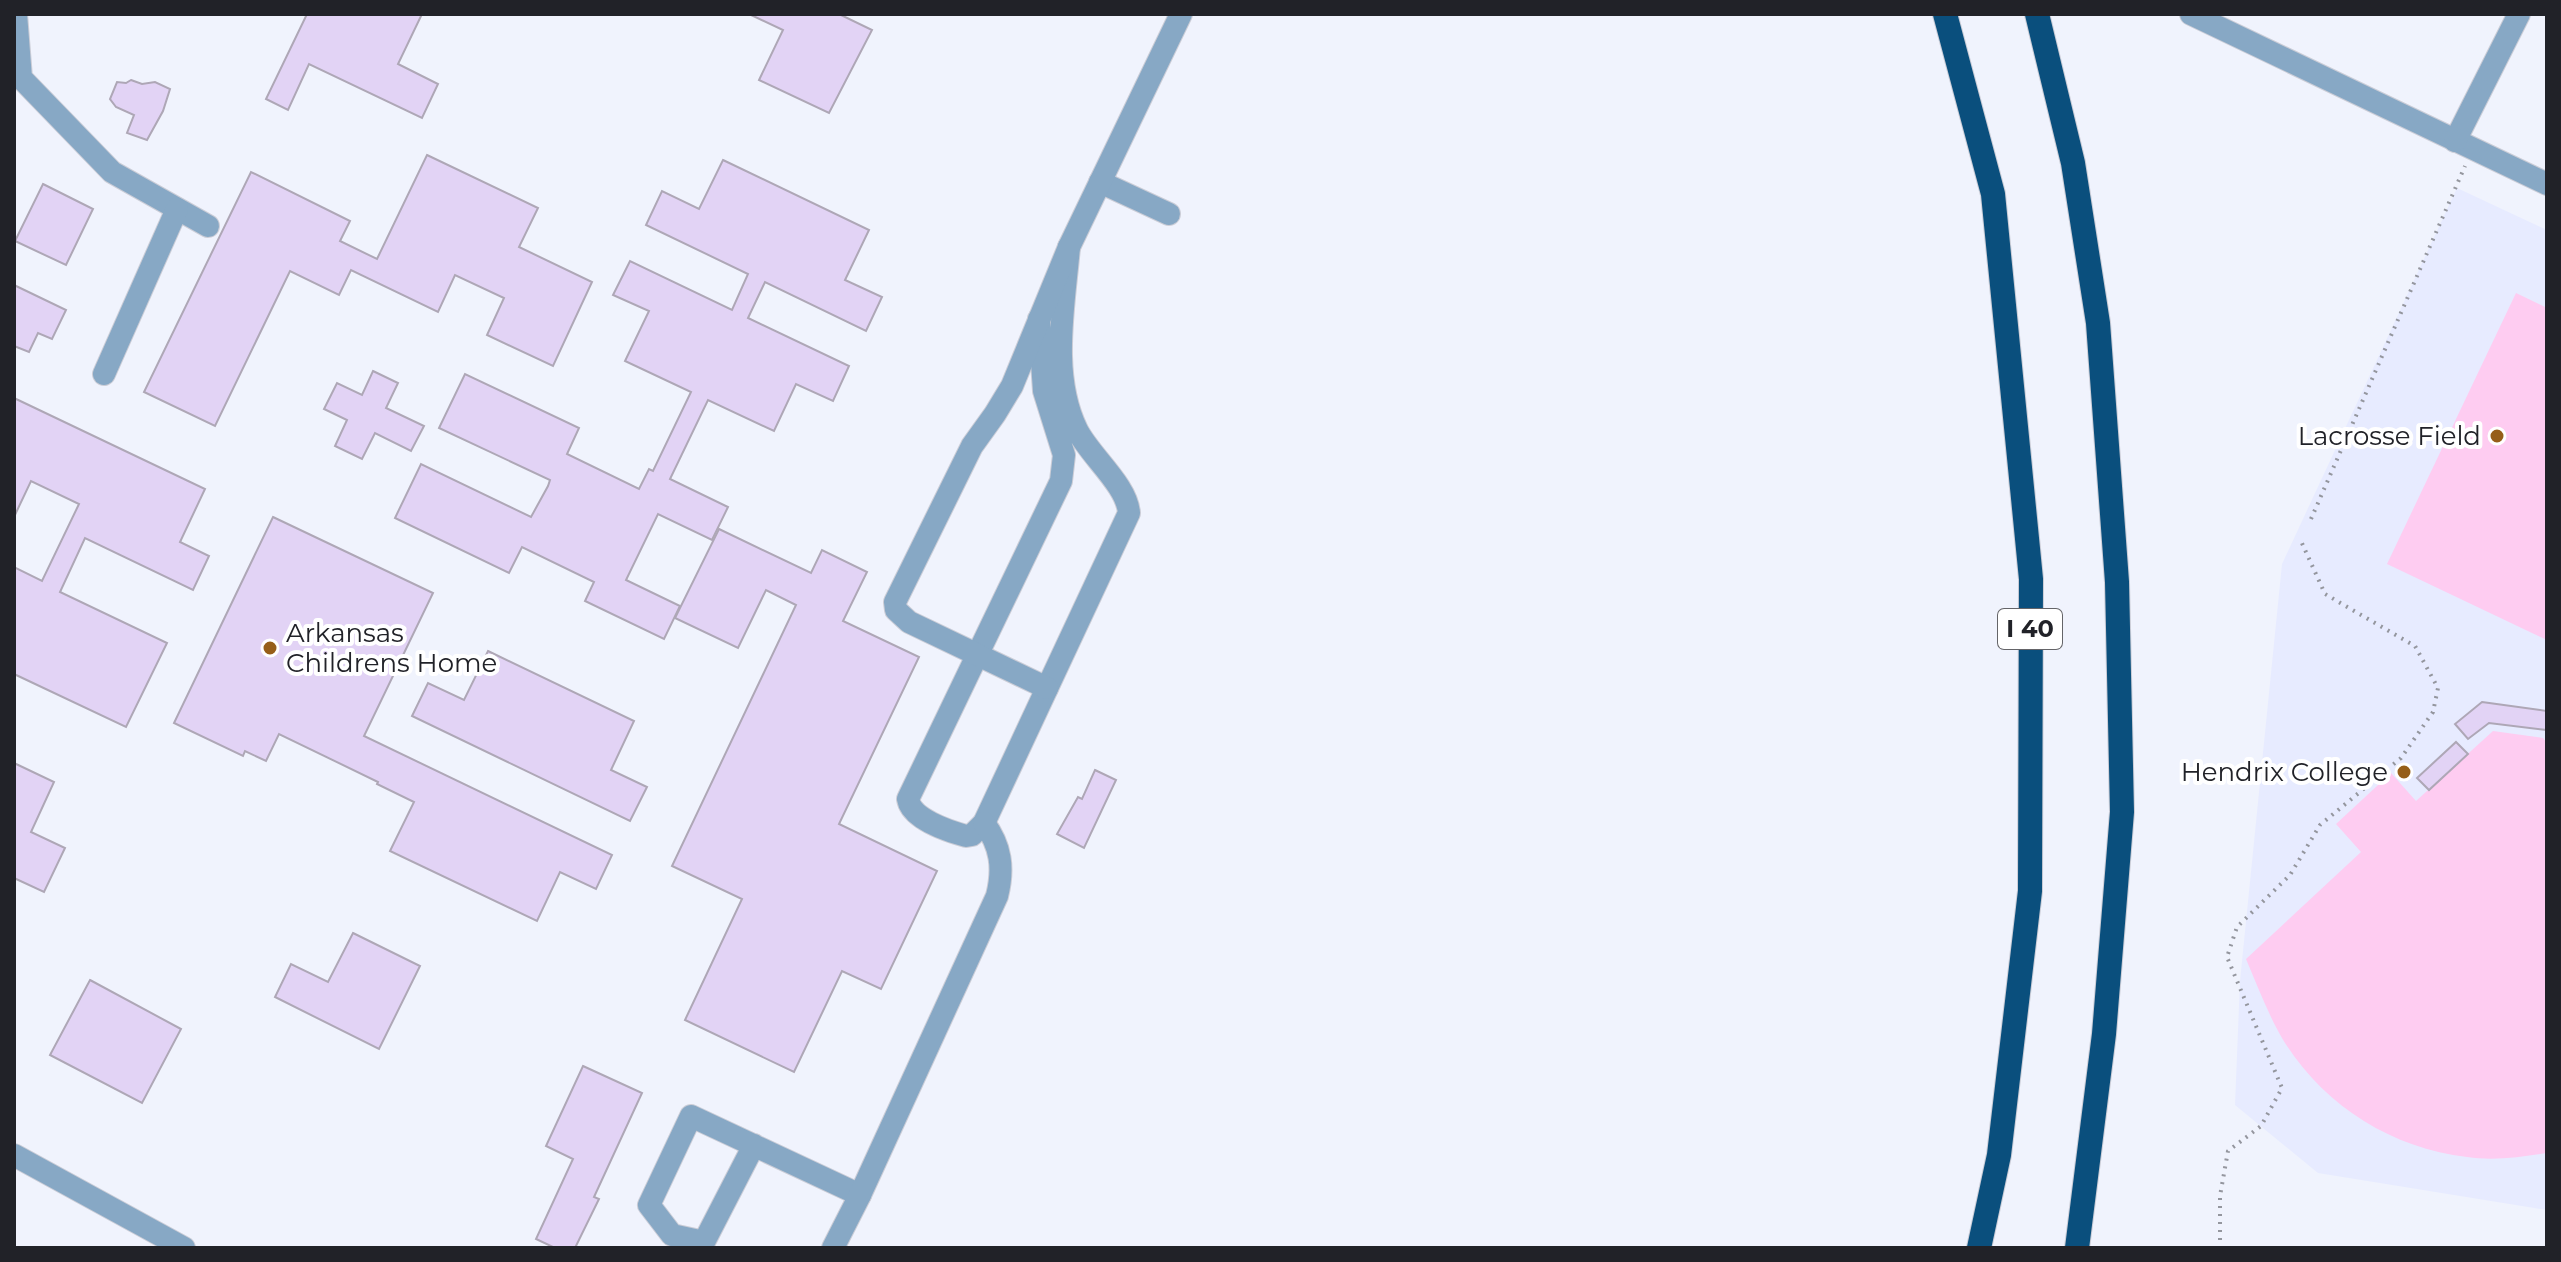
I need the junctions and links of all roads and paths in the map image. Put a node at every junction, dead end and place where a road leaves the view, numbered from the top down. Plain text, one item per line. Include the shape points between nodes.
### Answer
1 (16, 14) edge
2 (1181, 14) edge
3 (1945, 14) edge
4 (2037, 14) edge
5 (2191, 14) edge
6 (2519, 14) edge
7 (2464, 145) junction
8 (1100, 182) junction
9 (2547, 184) edge
10 (177, 209) junction
11 (1169, 214) dead end
12 (208, 226) dead end
13 (1069, 247) junction
14 (1039, 319) junction
15 (104, 374) dead end
16 (1064, 458) junction
17 (1114, 481) junction
18 (2311, 519) dead end
19 (2301, 541) dead end
20 (976, 654) junction
21 (1047, 688) junction
22 (984, 823) junction
23 (754, 1145) junction
24 (14, 1155) edge
25 (860, 1195) junction
26 (708, 1245) edge
27 (184, 1248) edge
28 (833, 1248) edge
29 (1979, 1248) edge
30 (2077, 1248) edge
31 (2220, 1248) edge

1 - 10 street via 21,78 112,172
2 - 8 street
3 - 29 highway, I 40 via 1993,194 2031,579 2030,891 1999,1155
4 - 30 highway via 2073,163 2098,323 2117,582 2122,812 2104,1034
5 - 7 street
6 - 7 street
7 - 9 street
7 - 18 path
8 - 11 street
8 - 13 street
10 - 12 street
10 - 15 street
13 - 14 street
13 - 17 street via 1063,388 1078,431
14 - 16 street via 1044,391
14 - 20 street via 1012,386 972,446 895,602 909,622
16 - 17 street
16 - 20 street via 1061,481
17 - 21 street via 1129,502 1126,523
19 - 31 path via 2325,594 2415,646 2438,688 2433,712 2401,758 2320,825 2290,875 2237,927 2227,957 2282,1088 2261,1126 2228,1151 2220,1196
20 - 21 street
20 - 22 street via 908,802 918,815 959,834 972,835
21 - 22 street
22 - 25 street via 996,840 1001,879 997,896
23 - 25 street
23 - 26 street
23 - 26 street via 691,1116 649,1205 672,1235
24 - 27 street
25 - 28 street

